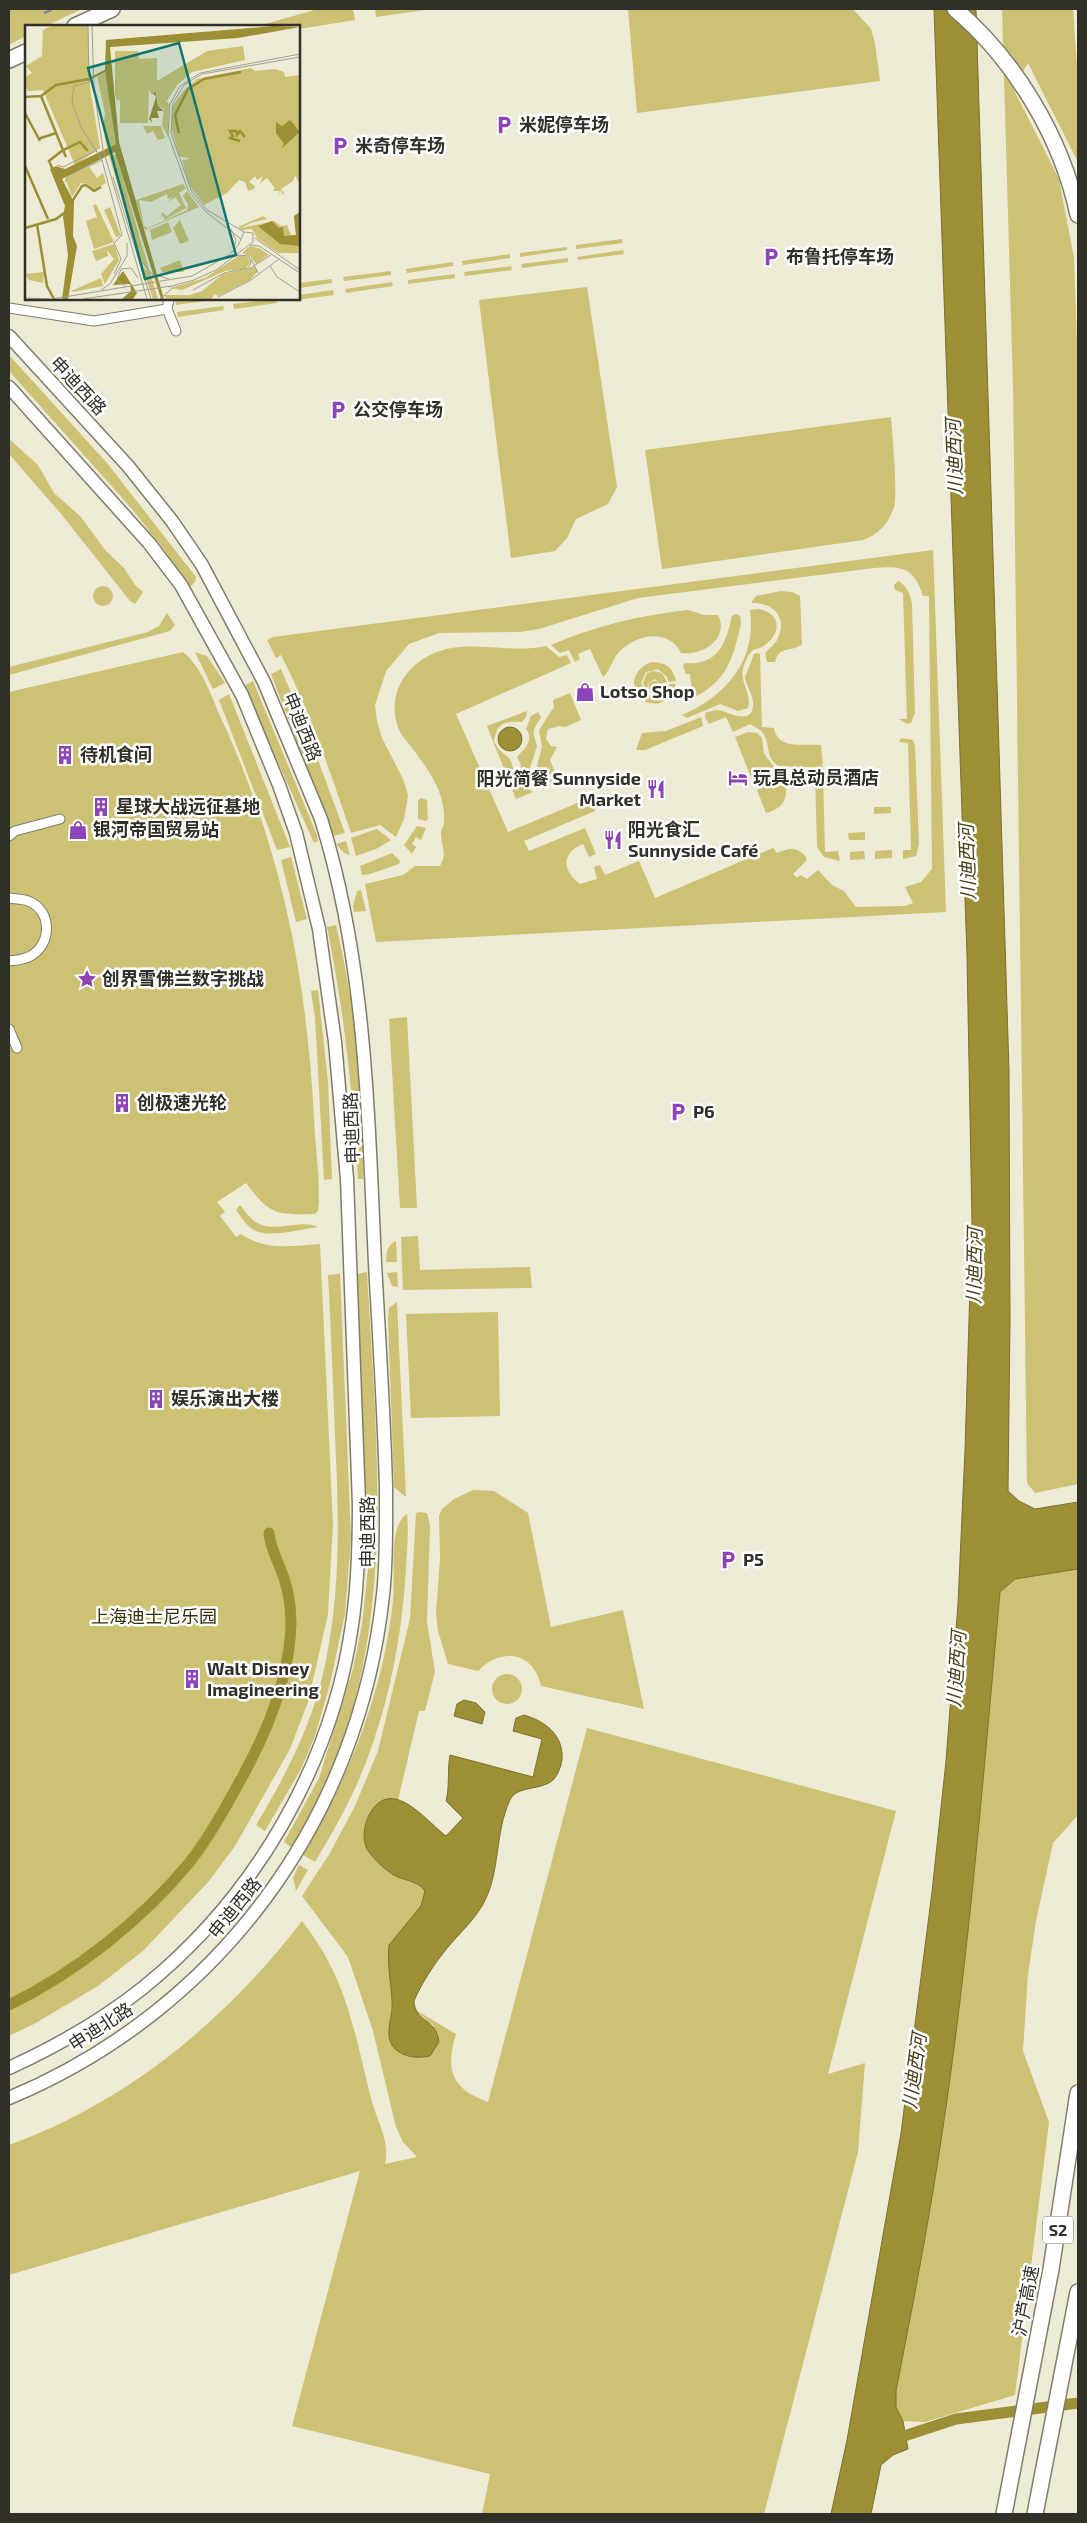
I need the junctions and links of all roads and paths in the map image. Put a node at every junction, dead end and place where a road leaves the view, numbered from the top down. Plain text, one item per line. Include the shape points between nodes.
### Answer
1 (112, 9) edge
2 (955, 9) edge
3 (77, 25) edge
4 (24, 52) edge
5 (9, 60) edge
6 (9, 66) edge
7 (1078, 215) edge
8 (169, 300) edge
9 (9, 308) edge
10 (167, 309) junction
11 (176, 330) dead end
12 (9, 336) edge
13 (9, 387) edge
14 (60, 819) dead end
15 (9, 836) edge
16 (9, 898) edge
17 (9, 961) edge
18 (9, 1030) edge
19 (17, 1048) dead end
20 (184, 1952) joint
21 (203, 1971) joint
22 (9, 2068) edge
23 (1078, 2093) edge
24 (9, 2098) edge
25 (1078, 2292) edge
26 (1004, 2514) edge
27 (1035, 2514) edge

1 - 3 highway
2 - 7 highway via 988,41 1034,106 1067,174
4 - 5 highway
4 - 6 highway
8 - 10 street
9 - 10 street via 94,321
10 - 11 street
12 - 21 street, 申迪西路 via 128,466 202,565 279,714 321,819 335,865 359,996 369,1100 385,1453 387,1553 379,1631 351,1741 317,1817 272,1892
13 - 20 street, 申迪西路 via 149,543 181,585 242,695 279,785 302,853 326,965 336,1042 347,1178 359,1504 359,1550 352,1624 329,1720 304,1785 247,1879
14 - 15 street via 14,831
16 - 17 street via 28,901 39,908 47,919 47,934 42,946 32,955
18 - 19 street
20 - 22 street, 申迪北路 via 143,1988 84,2029
21 - 24 street, 申迪北路 via 114,2041 55,2077
23 - 26 highway, 沪芦高速 / S2 via 1052,2269
25 - 27 highway

